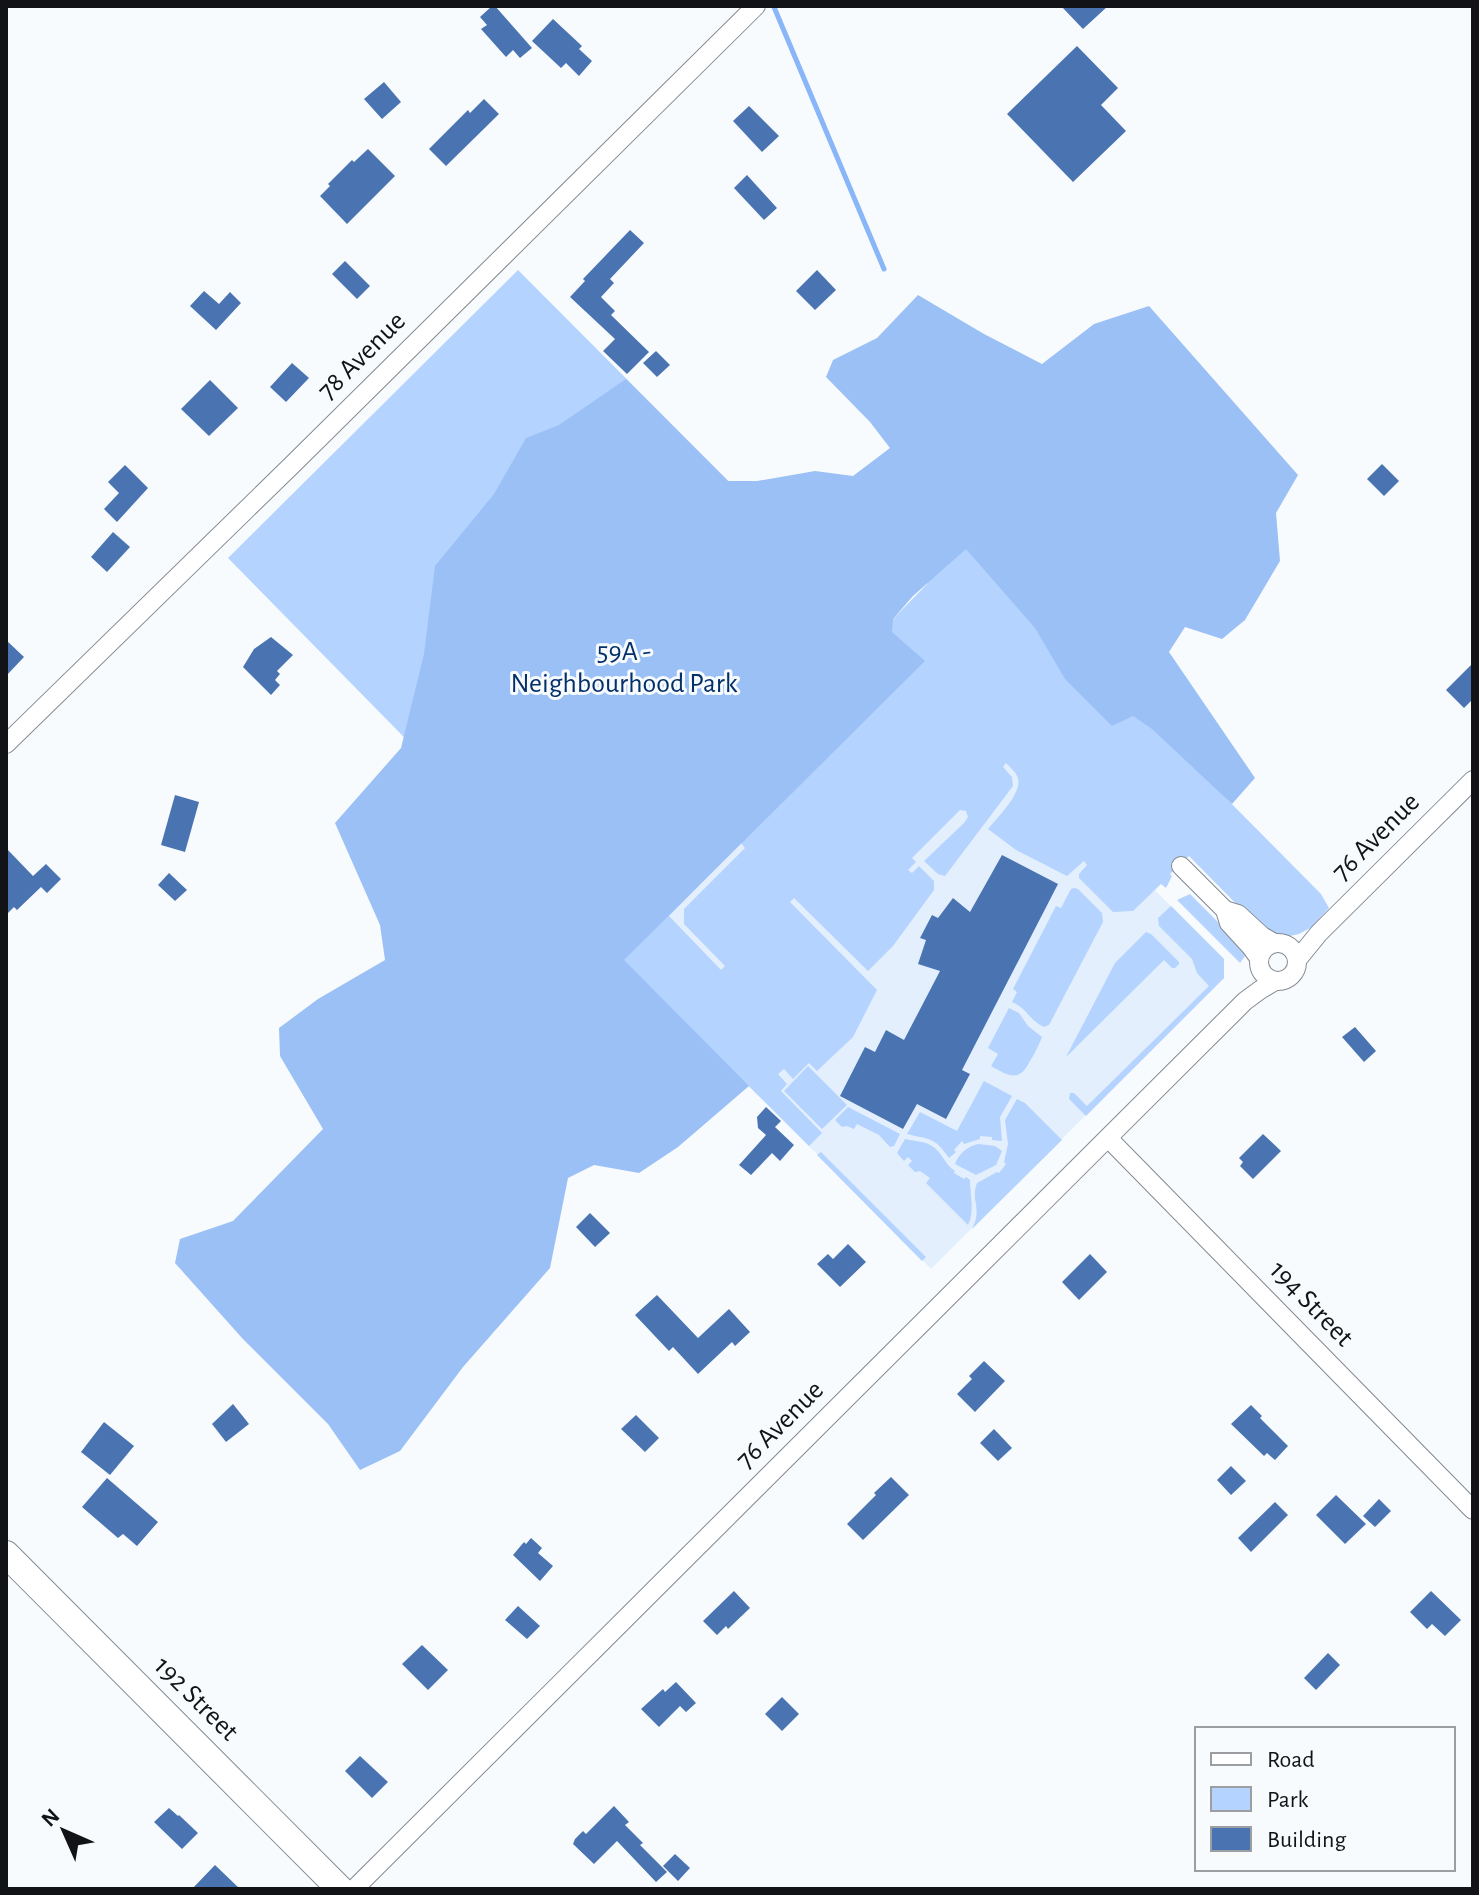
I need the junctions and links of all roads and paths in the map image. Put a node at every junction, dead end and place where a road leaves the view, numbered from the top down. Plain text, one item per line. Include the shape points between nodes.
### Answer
1 (756, 6) edge
2 (6, 744) edge
3 (1473, 780) edge
4 (1181, 866) dead end
5 (1225, 910) junction
6 (1287, 950) junction
7 (1266, 971) junction
8 (1108, 1138) junction
9 (1473, 1510) edge
10 (6, 1554) edge
11 (340, 1889) edge
12 (354, 1889) edge

1 - 2 street, 78 Avenue
3 - 6 street, 76 Avenue via 1319,933
4 - 5 street
5 - 6 street
5 - 7 street
6 - 7 street via 1264,949
6 - 7 street via 1295,970 1289,977
7 - 8 street, 76 Avenue via 1260,990
8 - 9 street, 194 Street
8 - 12 street, 76 Avenue
10 - 11 main road, 192 Street

